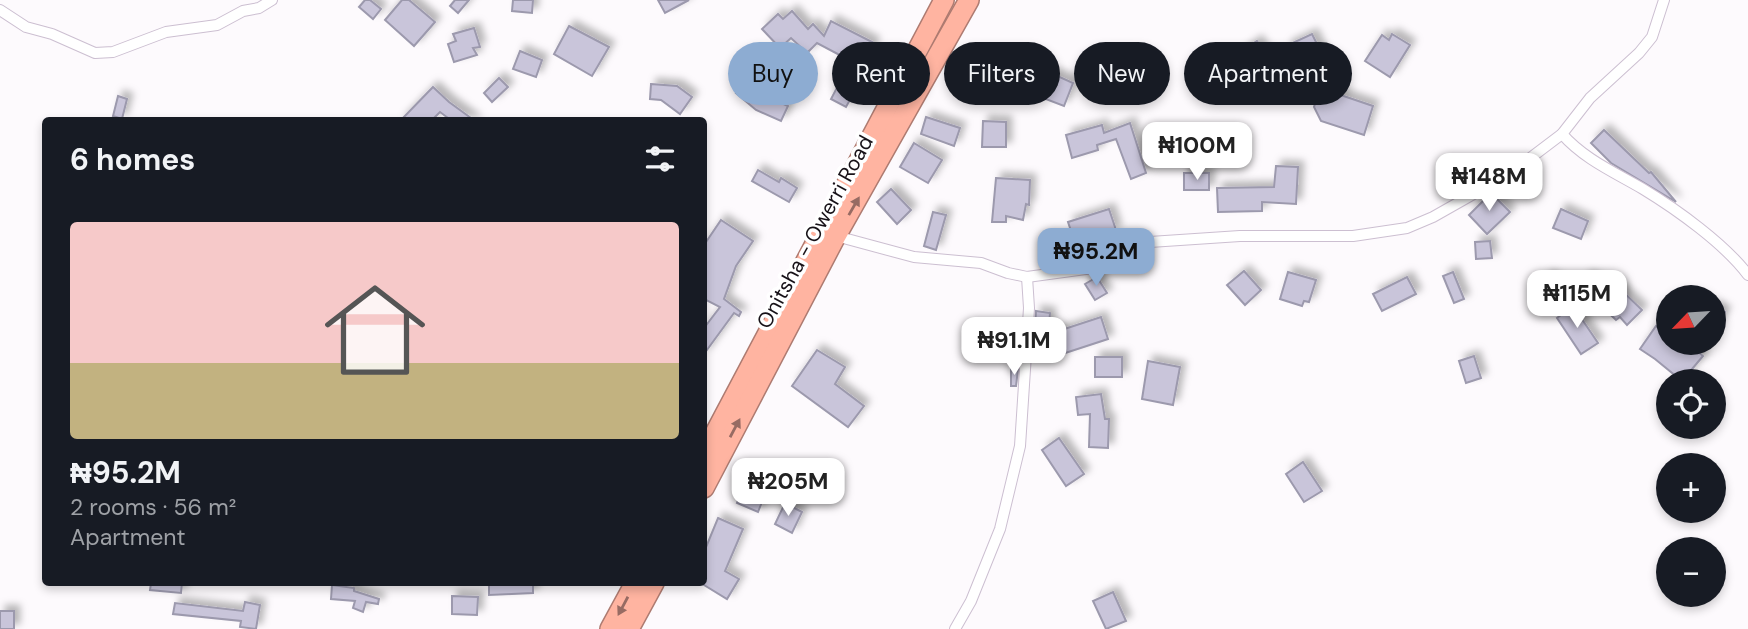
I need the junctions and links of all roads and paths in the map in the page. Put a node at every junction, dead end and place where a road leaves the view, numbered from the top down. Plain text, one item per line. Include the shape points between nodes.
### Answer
1 (272, 0) edge
2 (944, 0) edge
3 (969, 0) edge
4 (1664, 0) edge
5 (0, 10) edge
6 (1562, 134) junction
7 (836, 236) junction
8 (1748, 275) edge
9 (1027, 277) junction
10 (707, 448) edge
11 (707, 482) edge
12 (633, 586) edge
13 (652, 586) edge
14 (610, 629) edge
15 (629, 629) edge
16 (955, 629) edge

1 - 5 street via 217,24 166,32 113,52 95,53 26,27
2 - 10 highway, Onitsha - Owerri Road
7 -> 3 highway, Onitsha - Owerri Road
4 - 6 street via 1652,37 1590,98
6 - 8 street via 1574,147 1703,231
6 - 9 street via 1493,183 1407,228 1353,236 1150,242 1093,268
7 - 9 street via 914,257 981,263
11 -> 7 highway, Onitsha - Owerri Road
9 - 16 street via 1020,446 1000,529
12 -> 14 highway
13 - 15 highway

